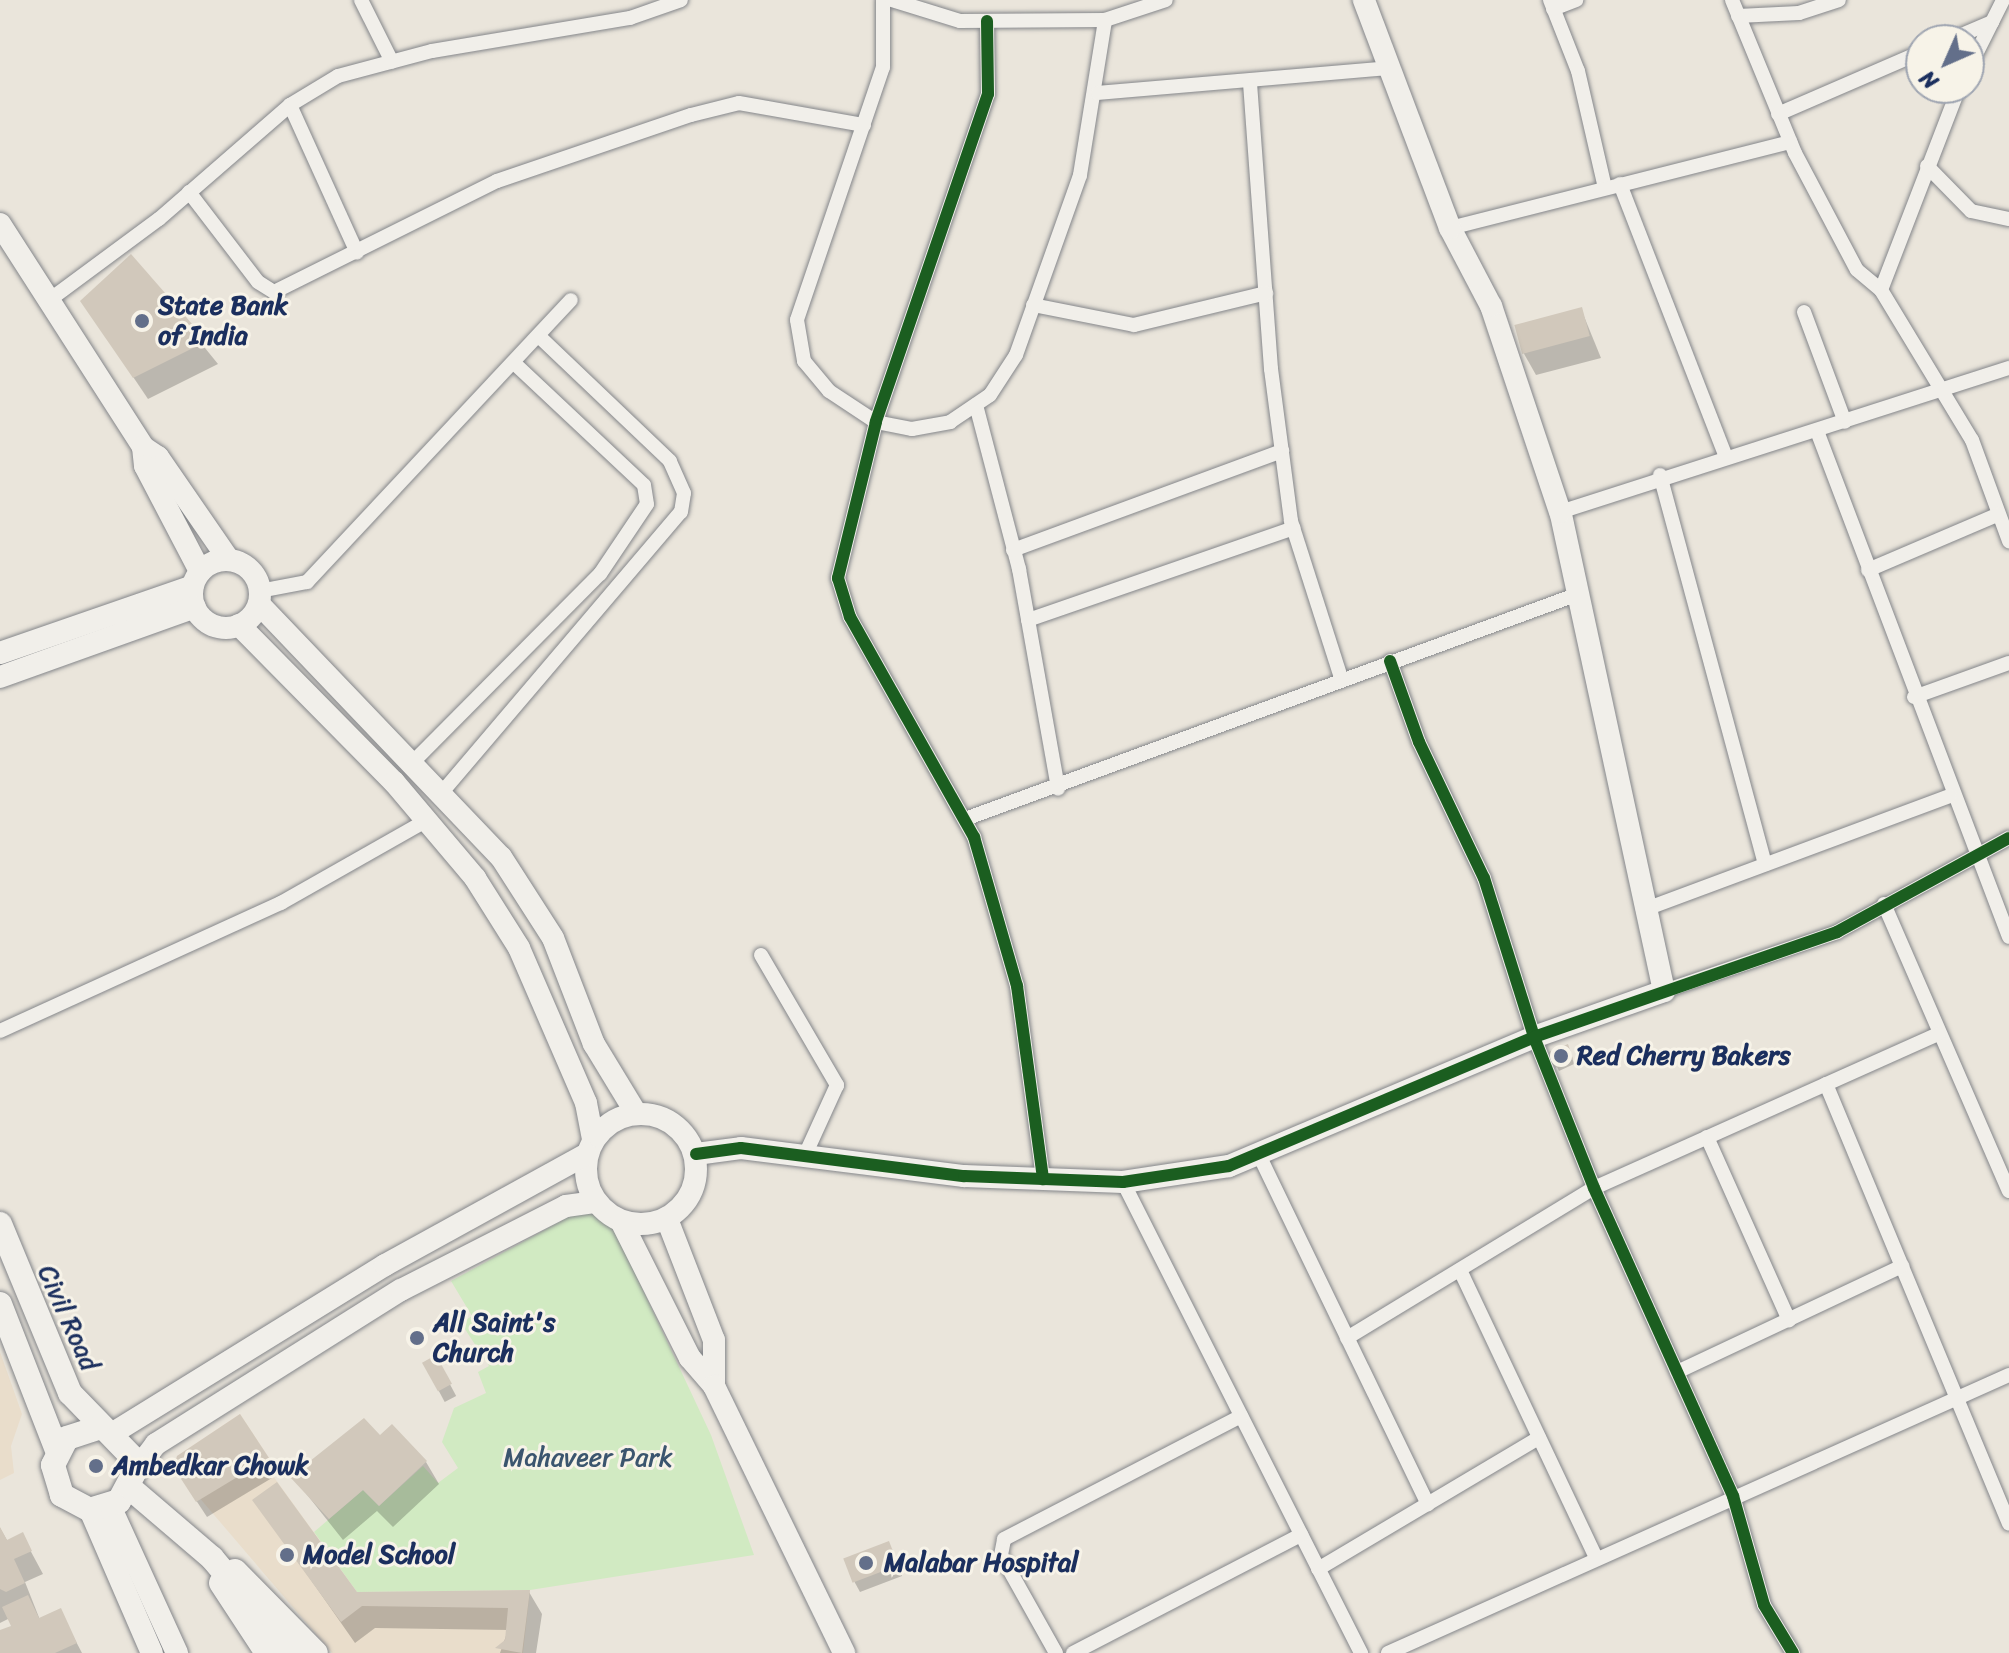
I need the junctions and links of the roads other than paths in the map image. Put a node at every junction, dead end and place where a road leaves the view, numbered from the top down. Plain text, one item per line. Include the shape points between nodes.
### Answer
1 (361, 0) edge
2 (681, 0) edge
3 (883, 0) edge
4 (892, 0) edge
5 (1166, 0) edge
6 (1364, 0) edge
7 (1576, 0) edge
8 (1732, 0) edge
9 (1839, 0) edge
10 (2003, 0) edge
11 (658, 4) edge
12 (1552, 4) edge
13 (1738, 16) junction
14 (1105, 20) junction
15 (987, 21) junction
16 (1992, 22) junction
17 (1985, 25) edge
18 (1985, 36) edge
19 (1905, 59) edge
20 (392, 62) junction
21 (1390, 68) junction
22 (1250, 83) junction
23 (1098, 93) junction
24 (1952, 104) edge
25 (290, 105) junction
26 (1778, 114) junction
27 (864, 125) junction
28 (1790, 142) junction
29 (1927, 166) junction
30 (1620, 184) junction
31 (1605, 188) junction
32 (189, 192) junction
33 (2009, 219) edge
34 (0, 224) edge
35 (1450, 228) junction
36 (357, 253) junction
37 (1881, 290) junction
38 (1266, 293) junction
39 (571, 300) dead end
40 (48, 301) junction
41 (1033, 305) junction
42 (1804, 312) dead end
43 (540, 337) junction
44 (515, 364) junction
45 (2009, 368) edge
46 (1943, 388) junction
47 (976, 405) junction
48 (876, 422) junction
49 (1845, 422) junction
50 (1817, 431) junction
51 (143, 447) junction
52 (1282, 451) junction
53 (1725, 455) junction
54 (1660, 475) junction
55 (1560, 512) junction
56 (1999, 514) junction
57 (1294, 528) junction
58 (2009, 541) edge
59 (1013, 550) junction
60 (229, 560) junction
61 (1868, 570) junction
62 (196, 588) junction
63 (1581, 593) junction
64 (259, 598) junction
65 (1028, 620) junction
66 (239, 625) junction
67 (0, 653) edge
68 (1390, 661) junction
69 (2009, 663) edge
70 (0, 677) edge
71 (1341, 678) junction
72 (1914, 697) junction
73 (415, 760) junction
74 (1058, 789) junction
75 (444, 790) junction
76 (1950, 796) junction
77 (965, 819) junction
78 (427, 820) junction
79 (2009, 838) edge
80 (1973, 856) junction
81 (1765, 864) junction
82 (1884, 904) junction
83 (1643, 910) junction
84 (2009, 937) edge
85 (761, 955) dead end
86 (1664, 991) junction
87 (0, 1031) edge
88 (1938, 1034) junction
89 (1534, 1037) junction
90 (1826, 1084) junction
91 (636, 1113) junction
92 (1707, 1137) junction
93 (590, 1147) junction
94 (806, 1153) junction
95 (696, 1154) junction
96 (1259, 1155) junction
97 (1043, 1179) junction
98 (1123, 1182) junction
99 (1594, 1188) junction
100 (2009, 1191) edge
101 (596, 1202) junction
102 (667, 1219) junction
103 (621, 1221) junction
104 (0, 1224) edge
105 (1902, 1266) junction
106 (1460, 1270) junction
107 (0, 1304) edge
108 (1789, 1320) junction
109 (1347, 1338) junction
110 (1677, 1372) junction
111 (2009, 1375) edge
112 (714, 1386) junction
113 (1957, 1397) junction
114 (1241, 1416) junction
115 (105, 1431) junction
116 (1539, 1438) junction
117 (57, 1450) junction
118 (132, 1481) junction
119 (1733, 1496) junction
120 (1428, 1504) junction
121 (100, 1508) junction
122 (2009, 1523) edge
123 (1301, 1535) junction
124 (212, 1558) junction
125 (1596, 1558) junction
126 (1318, 1569) junction
127 (150, 1623) junction
128 (1418, 1646) edge
129 (279, 1648) edge
130 (152, 1653) edge
131 (177, 1653) edge
132 (316, 1653) edge
133 (844, 1653) edge
134 (1056, 1653) edge
135 (1073, 1653) edge
136 (1361, 1653) edge
137 (1388, 1653) edge
138 (1793, 1653) edge

1 - 20 street
2 - 11 street
3 - 27 street via 883,67
4 - 15 street via 960,21
5 - 14 street
6 - 21 street
7 - 12 street
8 - 13 street
9 - 13 street via 1799,13
10 - 16 street
11 - 20 street
12 - 31 street via 1578,71
13 - 26 street
14 - 15 street
14 - 23 street
15 - 48 street via 988,94
16 - 17 street
16 - 18 street
19 - 26 street
20 - 25 street via 338,76
21 - 22 street
21 - 35 street
22 - 23 street
22 - 38 street
23 - 41 street via 1080,175
24 - 29 street
25 - 32 street
25 - 36 street
26 - 28 street
27 - 36 street via 727,106 497,181
27 - 48 street via 797,320 804,361 829,391
28 - 30 street
28 - 37 street via 1857,270
29 - 33 street via 1971,211
29 - 37 street
30 - 31 street
30 - 53 street
31 - 35 street
32 - 36 street via 258,282 274,292
32 - 40 street
34 - 40 street
35 - 55 street via 1491,306
37 - 46 street
38 - 41 street via 1134,325
38 - 52 street
39 - 43 street
40 - 51 street
41 - 47 street via 1016,355
42 - 49 street
43 - 44 street
43 - 75 street via 670,461 684,493 681,512
44 - 64 street via 307,582
44 - 73 street via 644,485 647,504 600,574
45 - 46 street
46 - 49 street
46 - 56 street
47 - 48 street via 950,422 912,429
47 - 59 street
48 - 77 street via 838,578 850,617
49 - 50 street
50 - 53 street
50 - 61 street
51 - 60 street via 158,457
51 - 62 street via 145,466
52 - 57 street
52 - 59 street
53 - 54 street
54 - 55 street
54 - 81 street
55 - 63 street
56 - 58 street
56 - 61 street
57 - 65 street
57 - 71 street
59 - 65 street
60 - 62 street
60 - 64 street via 253,573
61 - 72 street
62 - 66 street via 218,627
62 - 67 street
62 - 70 street
63 - 68 street
63 - 83 street
64 - 66 street
64 - 73 street
65 - 74 street
66 - 78 street
68 - 71 street
68 - 89 street via 1419,742 1484,878
69 - 72 street
71 - 74 street
72 - 76 street
73 - 75 street
74 - 77 street
75 - 91 street via 501,857 553,938 594,1044
76 - 80 street
76 - 81 street
77 - 97 street via 1017,986
78 - 87 street via 281,903
78 - 93 street via 475,878 519,948 586,1103
79 - 80 street
80 - 82 street
80 - 84 street
81 - 83 street
82 - 86 street via 1837,932
82 - 88 street
83 - 86 street
85 - 94 street via 837,1085
86 - 89 street
88 - 90 street
88 - 100 street
89 - 96 street
89 - 99 street
90 - 92 street
90 - 105 street
91 - 93 street
91 - 95 street via 662,1116 683,1131
92 - 99 street
92 - 108 street
93 - 101 street
93 - 115 street
94 - 95 street
94 - 97 street
95 - 102 street via 697,1179 687,1203
96 - 98 street
96 - 109 street
97 - 98 street
98 - 114 street
99 - 106 street
99 - 110 street
101 - 103 street
101 - 118 street via 566,1206 401,1290 156,1444
102 - 103 street
102 - 112 street via 714,1340
103 - 112 street via 690,1358
104 - 115 main road, Civil Road via 70,1393
105 - 108 street
105 - 113 street
106 - 109 street
106 - 116 street
107 - 117 main road
108 - 110 street
109 - 120 street
110 - 119 street
111 - 113 street
112 - 133 street
113 - 119 street
113 - 122 street
114 - 123 street
114 - 134 street via 1004,1539 1001,1555
115 - 117 main road via 67,1438
115 - 118 main road via 125,1443
116 - 120 street
116 - 125 street
117 - 121 main road via 58,1488
118 - 121 main road
118 - 124 main road
119 - 125 street
119 - 138 street via 1764,1605
120 - 126 street
121 - 127 street
123 - 126 street
123 - 135 street
124 - 129 main road via 239,1620
124 - 132 main road via 263,1592
125 - 128 street
126 - 136 street
127 - 130 street
127 - 131 street
128 - 137 street

